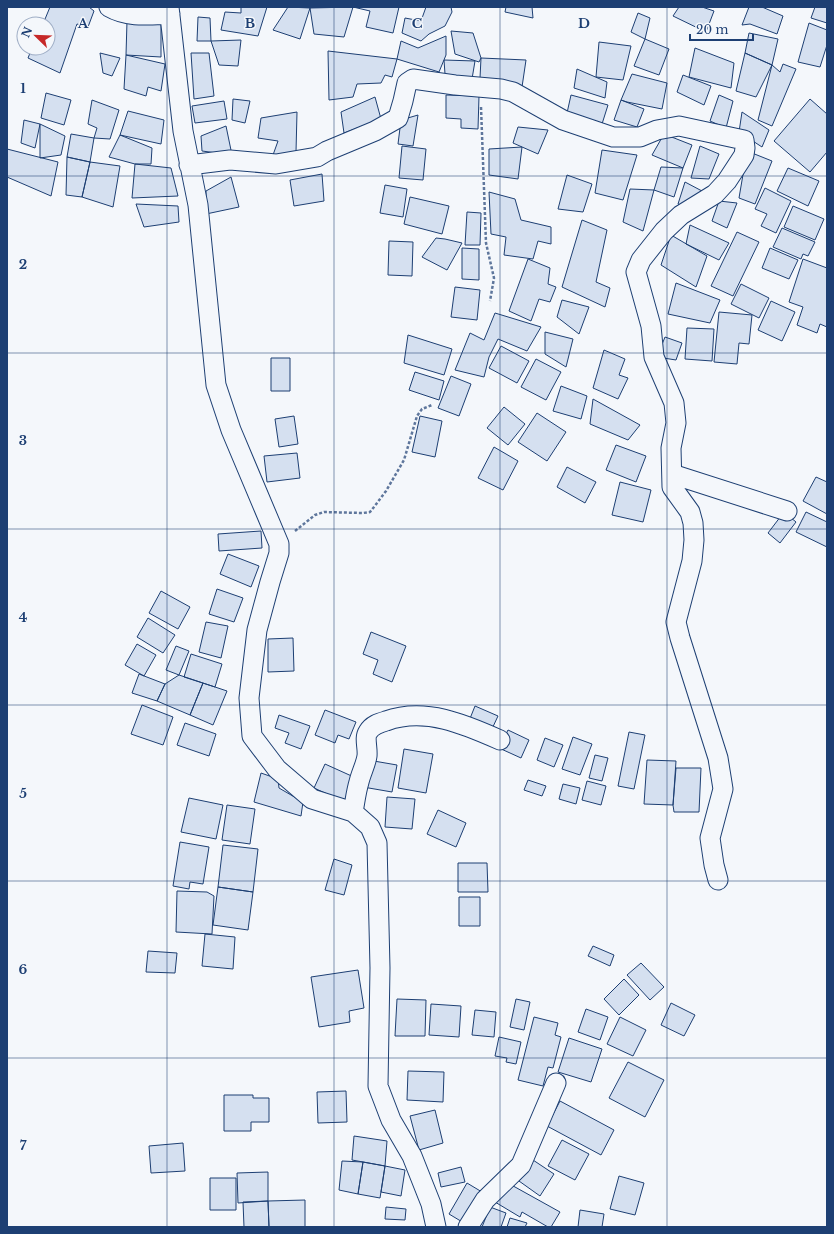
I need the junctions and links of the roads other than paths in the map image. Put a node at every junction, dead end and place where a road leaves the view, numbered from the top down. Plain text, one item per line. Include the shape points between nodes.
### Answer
1 (109, 7) edge
2 (170, 10) edge
3 (189, 165) junction
4 (672, 474) junction
5 (787, 511) dead end
6 (500, 740) dead end
7 (353, 812) junction
8 (718, 880) dead end
9 (556, 1083) dead end
10 (436, 1227) edge
11 (468, 1227) edge

1 - 2 street via 137,16
2 - 3 street
3 - 4 street via 230,160 276,164 318,157 398,118 407,83 413,79 513,92 563,120 614,137 640,137 657,130 679,126 744,140 744,155 727,182 715,194 681,215 664,231 640,260 636,272 651,326 654,356 674,403 676,423 671,448
3 - 7 street via 198,205 216,384 231,430 279,544 279,553 257,630 249,698 252,736 277,770 312,799
4 - 5 street
4 - 8 street via 672,487 690,512 694,523 692,561 676,622 718,758 723,789 710,838
6 - 7 street via 467,725 438,718 395,717 376,724 367,734 367,757 358,783
7 - 10 street via 370,827 377,843 380,968 378,1086 391,1120 412,1156 431,1204
9 - 11 street via 521,1164 485,1200

